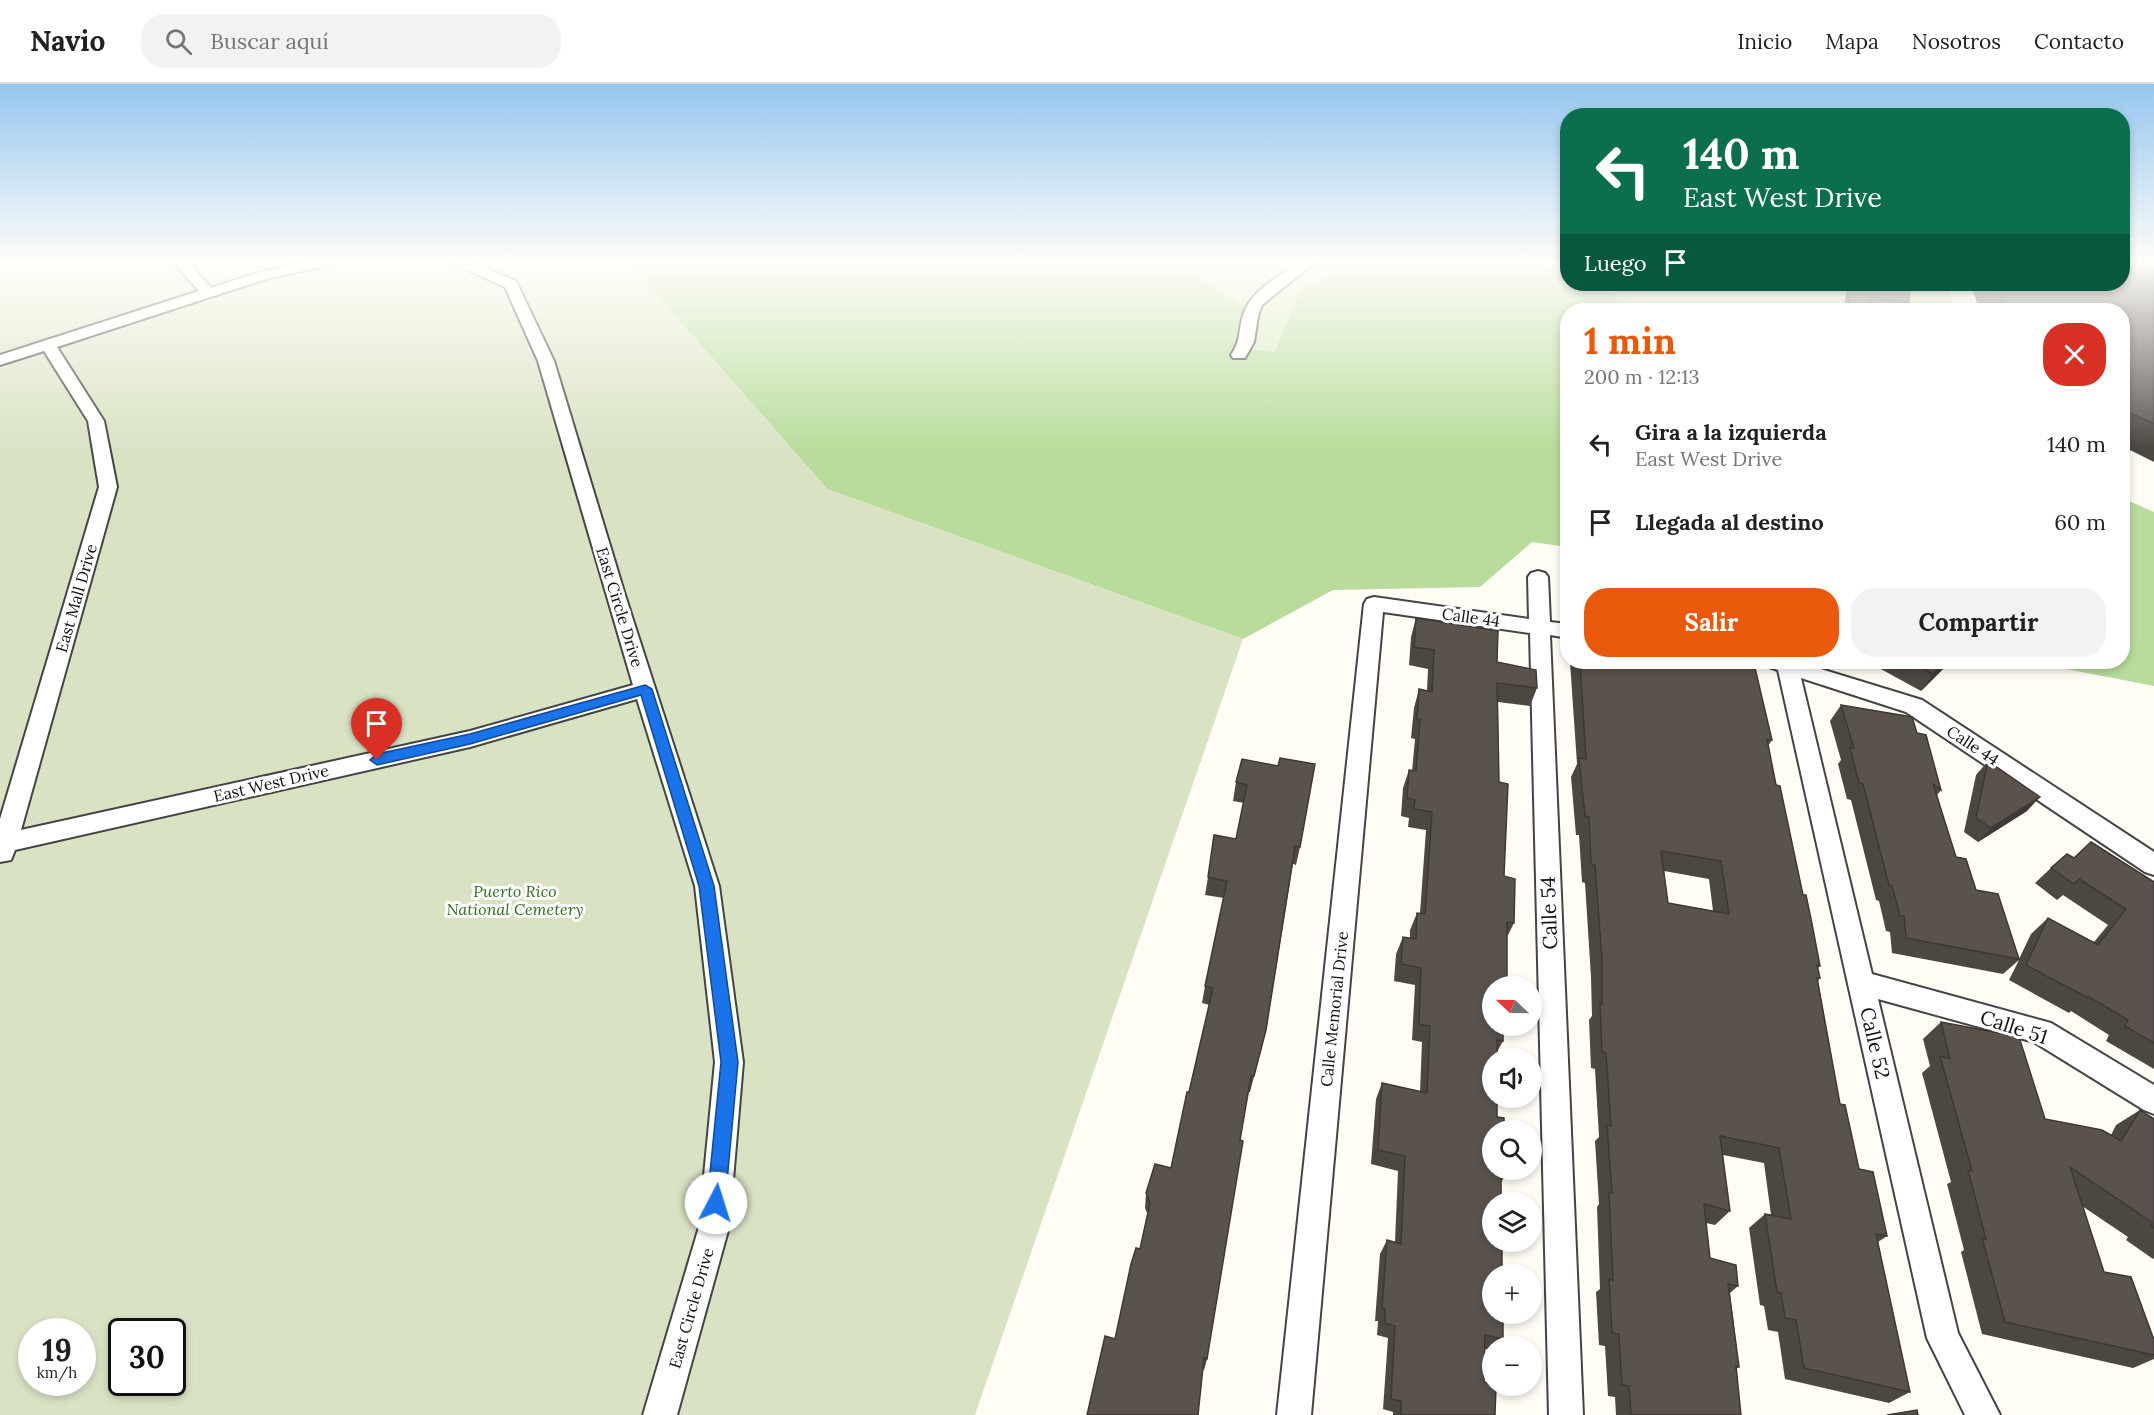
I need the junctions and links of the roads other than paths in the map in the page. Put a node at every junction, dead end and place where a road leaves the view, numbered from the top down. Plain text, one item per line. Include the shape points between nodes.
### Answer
1 (112, 324) edge
2 (529, 324) edge
3 (1249, 324) edge
4 (48, 344) junction
5 (1239, 355) dead end
6 (0, 360) edge
7 (1538, 577) dead end
8 (1374, 604) joint
9 (1540, 627) junction
10 (1560, 630) edge
11 (1783, 669) edge
12 (1802, 669) edge
13 (645, 689) junction
14 (2, 849) edge
15 (2154, 864) edge
16 (1861, 983) junction
17 (2154, 1101) edge
18 (660, 1415) edge
19 (1294, 1415) edge
20 (1566, 1415) edge
21 (1983, 1415) edge

1 - 4 street
2 - 13 street, East Circle Drive via 546,361
3 - 5 street via 1247,347
4 - 6 street
4 - 14 street, East Mall Drive via 96,422 108,487
7 - 9 street, Calle 54
8 - 9 street, Calle 44
8 - 19 street, Calle Memorial Drive
9 - 10 street, Calle 44
9 - 20 street, Calle 54
11 - 16 street, Calle 52
12 - 15 street, Calle 44 via 1914,706
13 - 14 street, East West Drive via 470,739
13 - 18 street, East Circle Drive via 707,886 729,1062 714,1227
16 - 17 street, Calle 51 via 2041,1032
16 - 21 street, Calle 52 via 1943,1338

